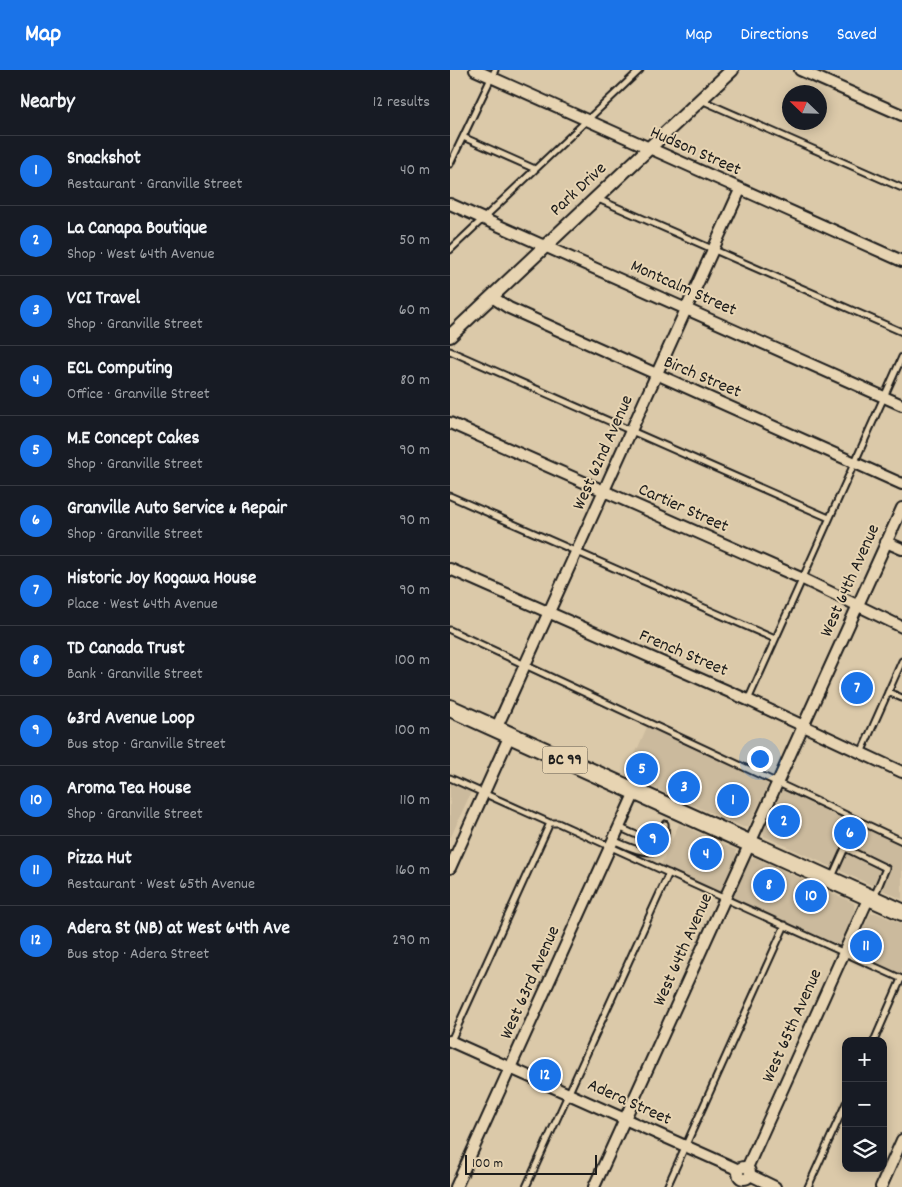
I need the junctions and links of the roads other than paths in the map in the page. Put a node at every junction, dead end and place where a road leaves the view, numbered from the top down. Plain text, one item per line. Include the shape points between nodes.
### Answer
1 (475, 70) edge
2 (732, 70) edge
3 (800, 70) edge
4 (637, 71) edge
5 (493, 74) edge
6 (700, 100) junction
7 (902, 115) edge
8 (588, 121) junction
9 (463, 137) junction
10 (648, 148) junction
11 (450, 164) edge
12 (535, 169) junction
13 (902, 188) edge
14 (740, 190) junction
15 (596, 198) junction
16 (450, 204) edge
17 (483, 220) junction
18 (544, 247) junction
19 (450, 250) edge
20 (713, 250) junction
21 (902, 261) edge
22 (492, 297) junction
23 (687, 309) junction
24 (902, 332) edge
25 (450, 336) edge
26 (450, 351) edge
27 (902, 357) edge
28 (657, 376) junction
29 (884, 397) junction
30 (902, 404) edge
31 (450, 423) edge
32 (631, 431) junction
33 (854, 462) junction
34 (902, 484) edge
35 (604, 491) junction
36 (450, 496) edge
37 (902, 508) edge
38 (829, 518) junction
39 (886, 542) junction
40 (902, 549) edge
41 (576, 553) junction
42 (450, 569) edge
43 (803, 579) junction
44 (858, 605) junction
45 (549, 614) junction
46 (902, 627) edge
47 (450, 630) edge
48 (776, 639) junction
49 (902, 661) edge
50 (525, 665) junction
51 (888, 692) junction
52 (902, 698) edge
53 (748, 700) junction
54 (450, 708) edge
55 (803, 726) junction
56 (503, 732) junction
57 (861, 753) junction
58 (902, 772) edge
59 (450, 778) edge
60 (777, 783) junction
61 (635, 792) junction
62 (484, 793) junction
63 (550, 823) junction
64 (619, 826) junction
65 (902, 841) edge
66 (612, 843) junction
67 (750, 843) junction
68 (450, 868) edge
69 (669, 873) junction
70 (831, 880) junction
71 (871, 898) junction
72 (725, 899) junction
73 (902, 912) edge
74 (785, 926) junction
75 (844, 953) junction
76 (902, 979) edge
77 (876, 1037) edge
78 (450, 1042) edge
79 (510, 1067) junction
80 (568, 1094) junction
81 (842, 1112) edge
82 (630, 1117) junction
83 (902, 1140) edge
84 (685, 1146) junction
85 (743, 1176) edge
86 (456, 1187) edge
87 (526, 1187) edge
88 (594, 1187) edge
89 (667, 1187) edge
90 (775, 1187) edge
91 (808, 1187) edge
92 (881, 1187) edge

1 - 5 street, Hudson Street
2 - 6 street, Park Drive
3 - 7 street
4 - 8 lane
5 - 8 street, Hudson Street
5 - 9 lane
6 - 10 street, Park Drive
6 - 13 lane
8 - 10 street, Hudson Street
8 - 12 lane
9 - 11 lane
9 - 12 lane
10 - 14 street, Hudson Street
10 - 15 street, Park Drive
12 - 17 lane
14 - 20 street, West 62nd Avenue
14 - 21 street, Hudson Street
15 - 18 street, Park Drive
15 - 20 lane
16 - 17 street, Montcalm Street
17 - 18 street, Montcalm Street
17 - 19 lane
18 - 22 street, Park Drive
18 - 23 street, Montcalm Street
20 - 23 street, West 62nd Avenue
20 - 24 lane
22 - 25 street, Park Drive
22 - 28 street, Birch Street via 509,308
23 - 28 street, West 62nd Avenue
23 - 29 street, Montcalm Street
26 - 32 lane
27 - 29 lane
28 - 32 street, West 62nd Avenue
28 - 33 street, Birch Street
29 - 30 street, Montcalm Street
29 - 33 lane
31 - 35 street, Cartier Street
32 - 35 street, West 62nd Avenue
32 - 38 lane
33 - 34 street, Birch Street
33 - 38 lane
35 - 41 street, West 62nd Avenue
35 - 43 street, Cartier Street
36 - 41 lane
37 - 39 street, West 64th Avenue
38 - 43 lane
39 - 40 street
39 - 44 street, West 64th Avenue
41 - 45 street, West 62nd Avenue
41 - 48 lane
42 - 45 street, French Street
43 - 44 street, Cartier Street
43 - 48 lane
44 - 46 street, Cartier Street
44 - 55 street, West 64th Avenue
45 - 50 street, West 62nd Avenue
45 - 53 street, French Street
47 - 50 lane
48 - 53 lane
49 - 51 lane
50 - 56 street, West 62nd Avenue
50 - 60 lane
51 - 52 lane
51 - 57 lane
53 - 55 street, French Street
54 - 56 highway, BC 99
55 - 57 street, French Street
55 - 60 street, West 64th Avenue
56 - 61 highway, BC 99
56 - 62 street, West 62nd Avenue
57 - 58 street, French Street
59 - 62 lane
60 - 65 lane
60 - 67 street, West 64th Avenue
61 - 64 street, West 63rd Avenue
61 - 67 highway, BC 99
62 - 63 lane
62 - 68 street, West 62nd Avenue
63 - 66 lane
63 - 78 lane
64 - 66 street, West 63rd Avenue
64 - 66 lane via 643,838 661,832 665,824 666,839 654,852
66 - 69 lane
66 - 79 street, West 63rd Avenue
67 - 70 highway, BC 99
67 - 72 street, West 64th Avenue
69 - 72 lane
69 - 80 lane
70 - 71 highway, BC 99
70 - 71 lane via 845,848 886,868
71 - 73 highway, BC 99
71 - 75 street, West 65th Avenue
72 - 74 lane
72 - 82 street, West 64th Avenue
74 - 75 lane
74 - 84 lane
75 - 76 lane
75 - 85 street, West 65th Avenue
76 - 77 lane
78 - 79 street, Adera Street
79 - 80 street, Adera Street
79 - 86 street, West 63rd Avenue
80 - 82 street, Adera Street
80 - 87 lane
81 - 91 lane
82 - 84 street, Adera Street
82 - 88 street, West 64th Avenue
83 - 92 street
84 - 85 street, Adera Street
84 - 89 lane
85 - 90 street, Adera Street

